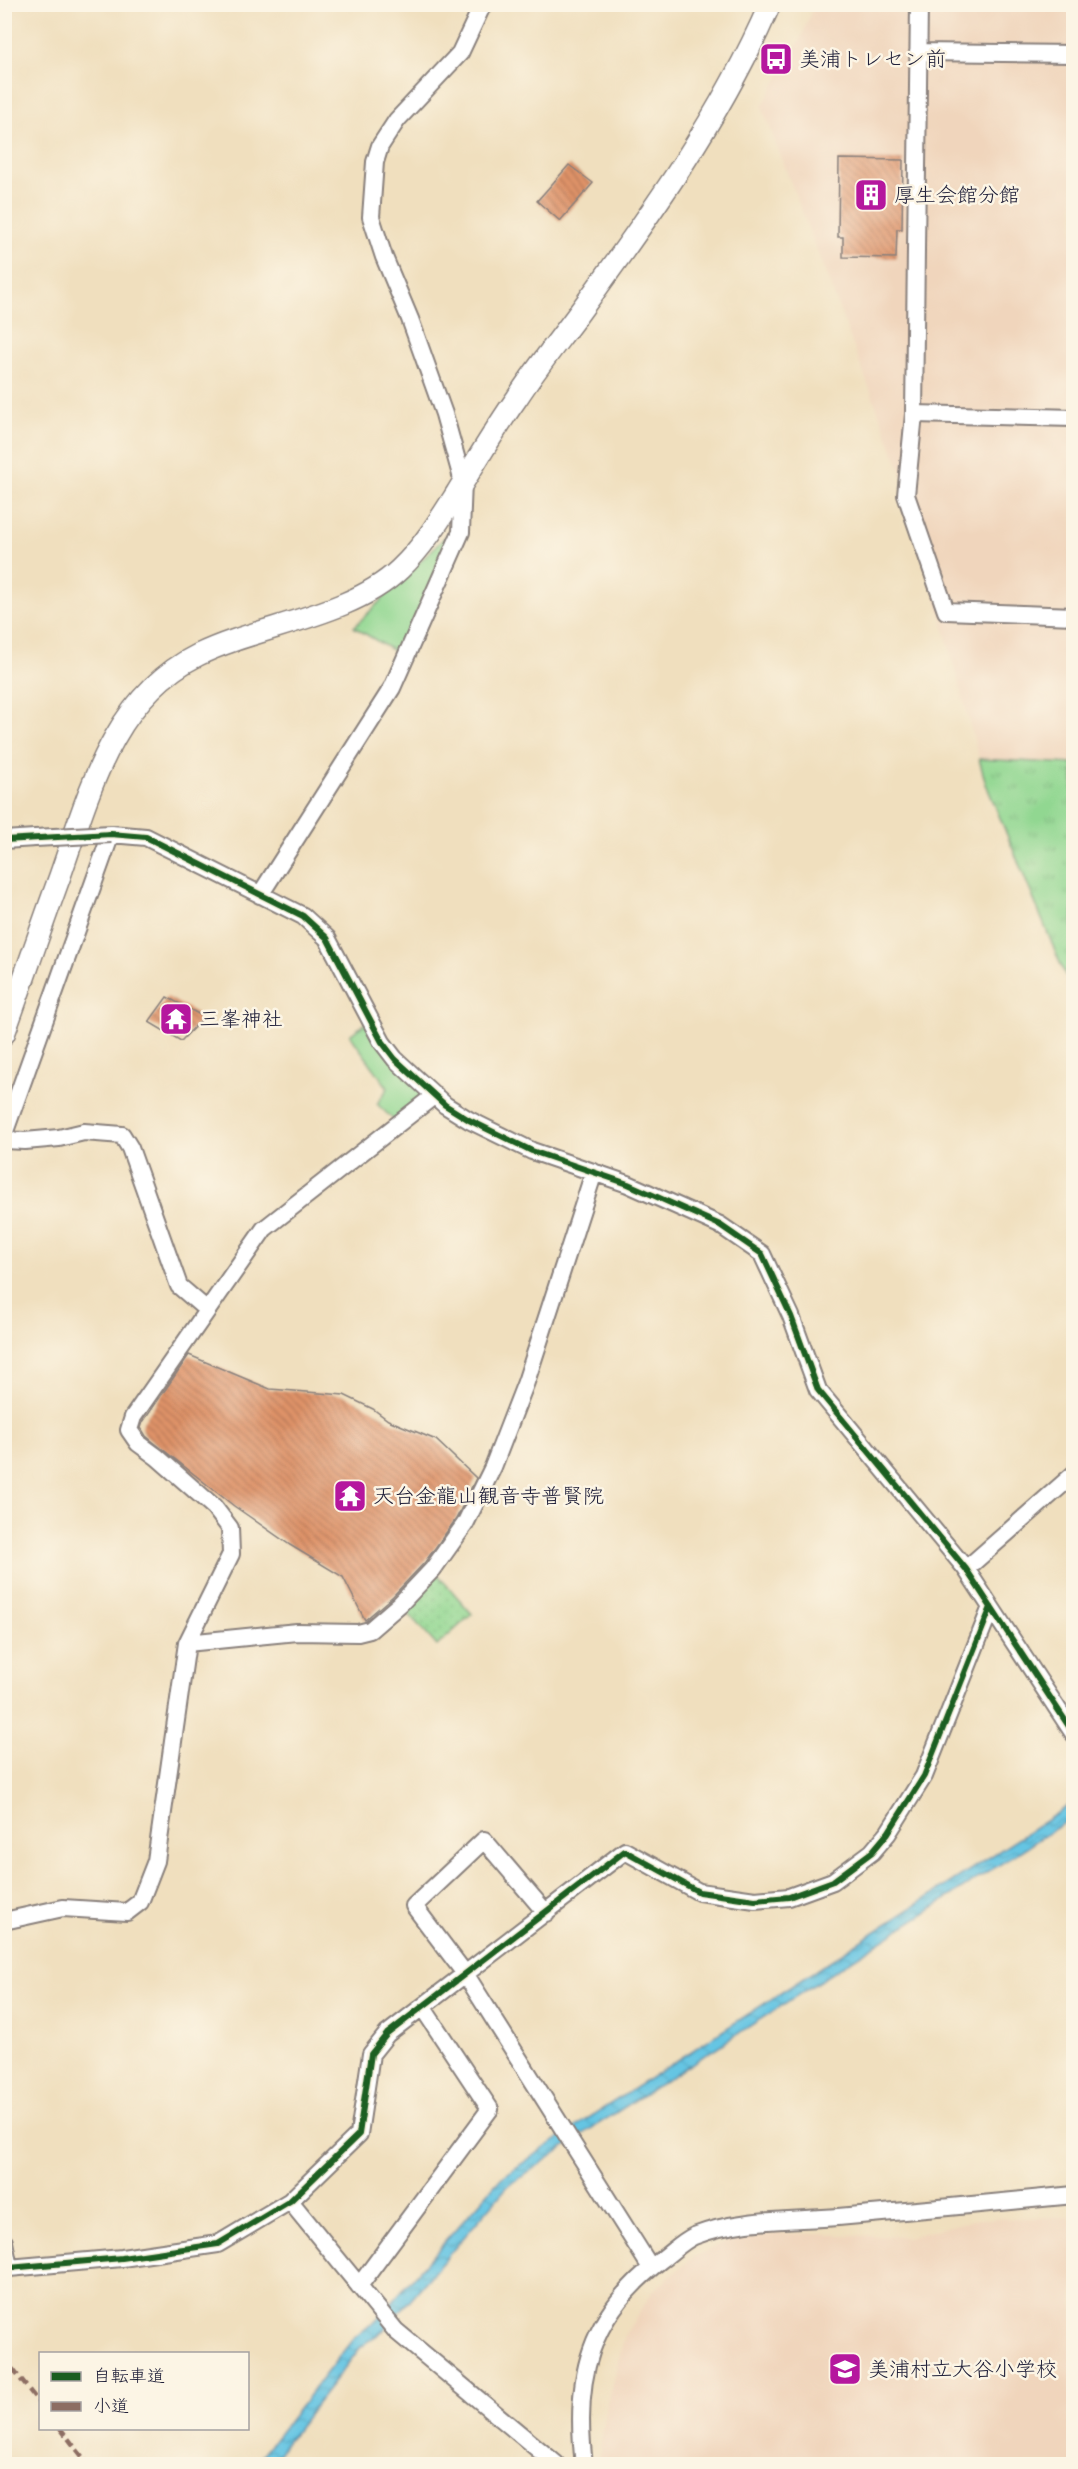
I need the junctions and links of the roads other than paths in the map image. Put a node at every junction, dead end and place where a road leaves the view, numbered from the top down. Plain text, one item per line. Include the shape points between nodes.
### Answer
1 (483, 4) edge
2 (770, 4) edge
3 (919, 4) edge
4 (918, 52) junction
5 (1074, 54) edge
6 (914, 414) junction
7 (1074, 418) edge
8 (463, 482) junction
9 (1074, 616) edge
10 (111, 834) junction
11 (4, 840) edge
12 (260, 895) junction
13 (4, 1034) edge
14 (435, 1095) junction
15 (4, 1134) edge
16 (4, 1140) edge
17 (594, 1172) junction
18 (207, 1310) junction
19 (1074, 1474) edge
20 (966, 1569) junction
21 (991, 1607) junction
22 (187, 1643) junction
23 (1074, 1734) edge
24 (546, 1913) junction
25 (4, 1921) edge
26 (466, 1975) junction
27 (423, 2008) junction
28 (1074, 2195) edge
29 (290, 2201) junction
30 (4, 2242) edge
31 (651, 2268) junction
32 (7, 2270) edge
33 (359, 2286) junction
34 (556, 2464) edge
35 (584, 2464) edge

1 - 8 street via 460,53 397,120 380,146 371,217 444,414
2 - 8 street via 720,104 675,176 517,397
3 - 4 street
4 - 5 street
4 - 6 street
6 - 7 street
6 - 9 street via 906,495 946,611
8 - 12 street via 461,532 392,688
8 - 13 street via 428,538 399,571 367,593 199,654 163,676 136,705 112,739 93,783
10 - 11 street, bridge
10 - 12 street via 146,837
10 - 15 street
12 - 14 street via 303,916 327,938 382,1042
14 - 17 street via 469,1120 532,1151
14 - 18 street via 264,1229
16 - 18 street via 37,1140 84,1132 122,1135 179,1286
17 - 20 street via 720,1225 762,1254 791,1316 818,1390
17 - 22 street via 526,1382 493,1467 465,1524 433,1569 370,1630 297,1632
18 - 22 street via 133,1417 129,1431 214,1507 230,1528 231,1554
19 - 20 street
20 - 21 street
21 - 23 street
21 - 24 street via 924,1776 872,1852 833,1881 789,1897 756,1900 699,1892 625,1851
22 - 25 street via 156,1861 140,1902 127,1912 63,1908
24 - 26 street
24 - 26 street via 484,1840 414,1906
26 - 27 street
26 - 31 street
27 - 29 street via 387,2034 370,2054 359,2134
27 - 33 street via 490,2109
28 - 31 street via 736,2223 692,2237
29 - 32 street via 218,2244
29 - 33 street
30 - 32 street
31 - 35 street via 613,2306 594,2344 582,2380
33 - 34 street via 394,2328

